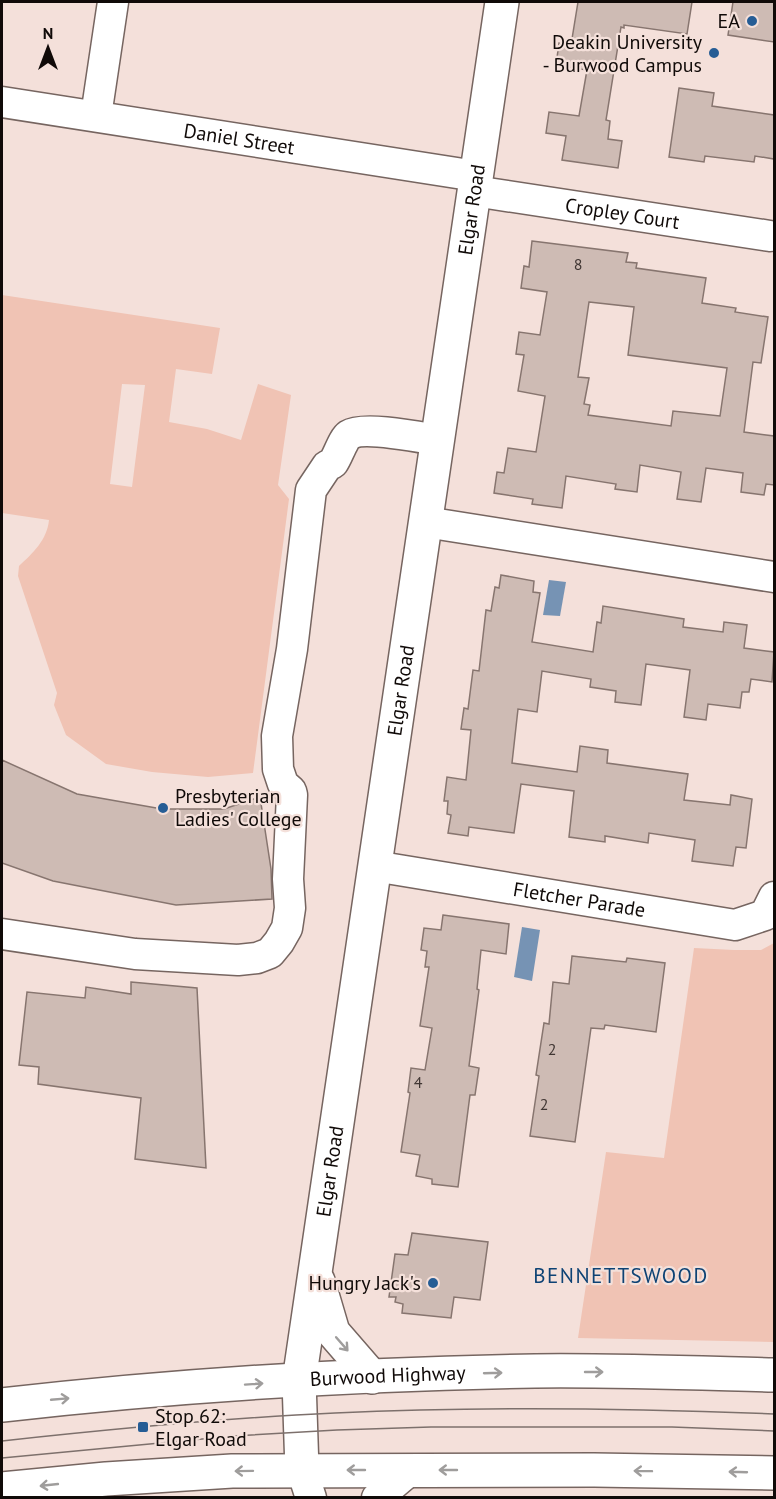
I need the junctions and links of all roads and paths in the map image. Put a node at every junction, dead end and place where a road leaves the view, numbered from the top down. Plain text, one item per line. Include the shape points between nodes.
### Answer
1 (113, 2) edge
2 (502, 2) edge
3 (2, 102) edge
4 (96, 116) junction
5 (475, 184) junction
6 (770, 236) dead end
7 (437, 440) junction
8 (425, 522) junction
9 (774, 577) edge
10 (374, 866) junction
11 (774, 897) edge
12 (2, 934) edge
13 (315, 1270) junction
14 (774, 1375) edge
15 (372, 1377) junction
16 (298, 1381) junction
17 (2, 1405) edge
18 (410, 1470) junction
19 (774, 1473) edge
20 (306, 1484) edge
21 (2, 1490) edge
22 (377, 1497) edge

1 - 4 street
2 - 5 main road, Elgar Road
3 - 4 street, Daniel Street
4 - 5 street, Daniel Street
5 - 6 street, Cropley Court
5 - 7 main road, Elgar Road
7 - 8 main road, Elgar Road
7 - 12 street via 387,433 349,435 311,490 277,736 278,769 292,795 290,908 287,928 270,953 238,960 135,954
8 - 9 street
8 - 10 main road, Elgar Road
10 - 11 street, Fletcher Parade via 735,926 765,915
10 - 13 main road, Elgar Road
13 -> 15 main road via 333,1332
13 - 16 main road, Elgar Road
15 -> 14 main road, Burwood Highway via 536,1371
15 - 16 main road, Burwood Highway
17 -> 16 main road, Burwood Highway
16 - 20 main road, Elgar Road
19 -> 18 main road
18 -> 20 main road
18 - 22 street
20 -> 21 main road via 231,1471

